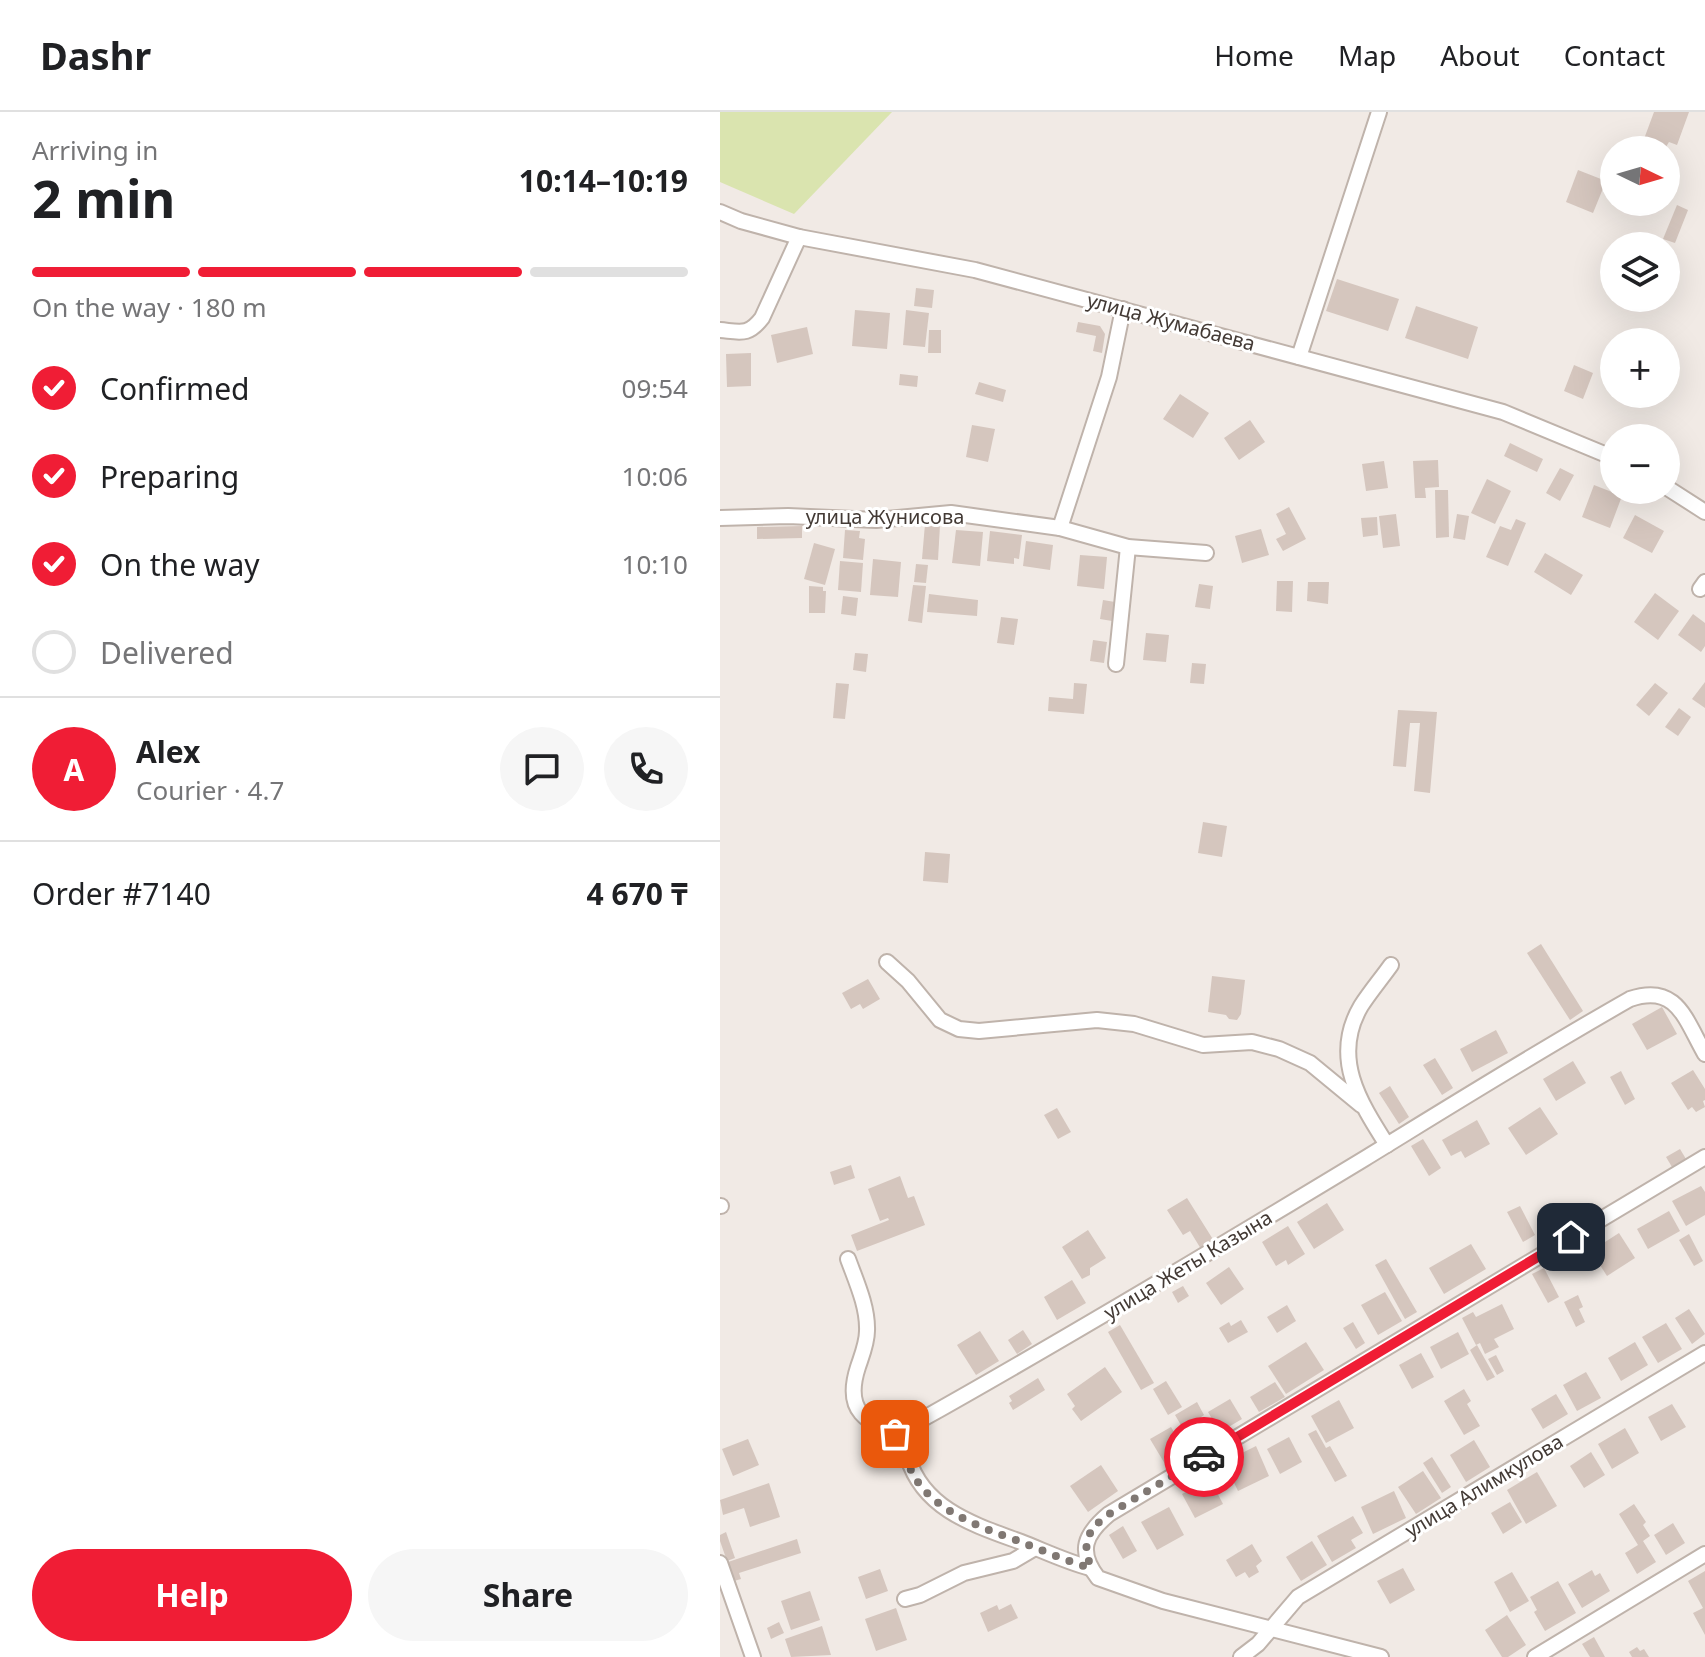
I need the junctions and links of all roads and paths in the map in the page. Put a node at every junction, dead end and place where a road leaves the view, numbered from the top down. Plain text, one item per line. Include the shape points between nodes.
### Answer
1 (1379, 112) edge
2 (720, 212) edge
3 (799, 237) junction
4 (1123, 309) junction
5 (720, 330) edge
6 (1299, 357) junction
7 (1600, 452) edge
8 (1680, 496) edge
9 (1705, 512) edge
10 (720, 518) edge
11 (1060, 528) junction
12 (1128, 547) junction
13 (1206, 553) dead end
14 (1116, 664) dead end
15 (887, 962) dead end
16 (1391, 965) dead end
17 (1705, 1054) edge
18 (1361, 1105) junction
19 (1387, 1145) junction
20 (1705, 1157) edge
21 (848, 1259) dead end
22 (1705, 1353) edge
23 (904, 1437) junction
24 (1035, 1548) junction
25 (1705, 1554) edge
26 (720, 1563) edge
27 (1090, 1568) junction
28 (905, 1599) dead end
29 (1272, 1630) junction
30 (753, 1657) edge
31 (1241, 1657) edge
32 (1381, 1657) edge
33 (1535, 1657) edge

1 - 6 street
2 - 3 street, улица Жумабаева
3 - 4 street, улица Жумабаева via 975,270
3 - 5 street via 754,328
4 - 6 street, улица Жумабаева
4 - 11 street via 1109,377
6 - 7 street, улица Жумабаева via 1503,412
8 - 9 street
10 - 11 street, улица Жунисова via 876,520 951,513
11 - 12 street, улица Жунисова
12 - 13 street, улица Жунисова
12 - 14 street
15 - 18 street via 940,1020 959,1029 1097,1020 1134,1024 1203,1045 1252,1042 1310,1063
16 - 18 street via 1361,1007 1351,1033 1346,1059
17 - 19 street, улица Жеты Казына via 1674,1001 1646,994 1538,1051
18 - 19 street
19 - 23 street, улица Жеты Казына via 919,1421
20 - 27 street via 1109,1514 1092,1528 1086,1544
21 - 23 street via 867,1333 853,1399 865,1419
22 - 29 street, улица Алимкулова via 1298,1597
23 - 24 street via 915,1476 946,1510
24 - 27 street
24 - 28 street via 1013,1561 964,1573
25 - 33 street
26 - 30 street
27 - 29 street via 1098,1578 1129,1591
29 - 31 street, улица Алимкулова
29 - 32 street

